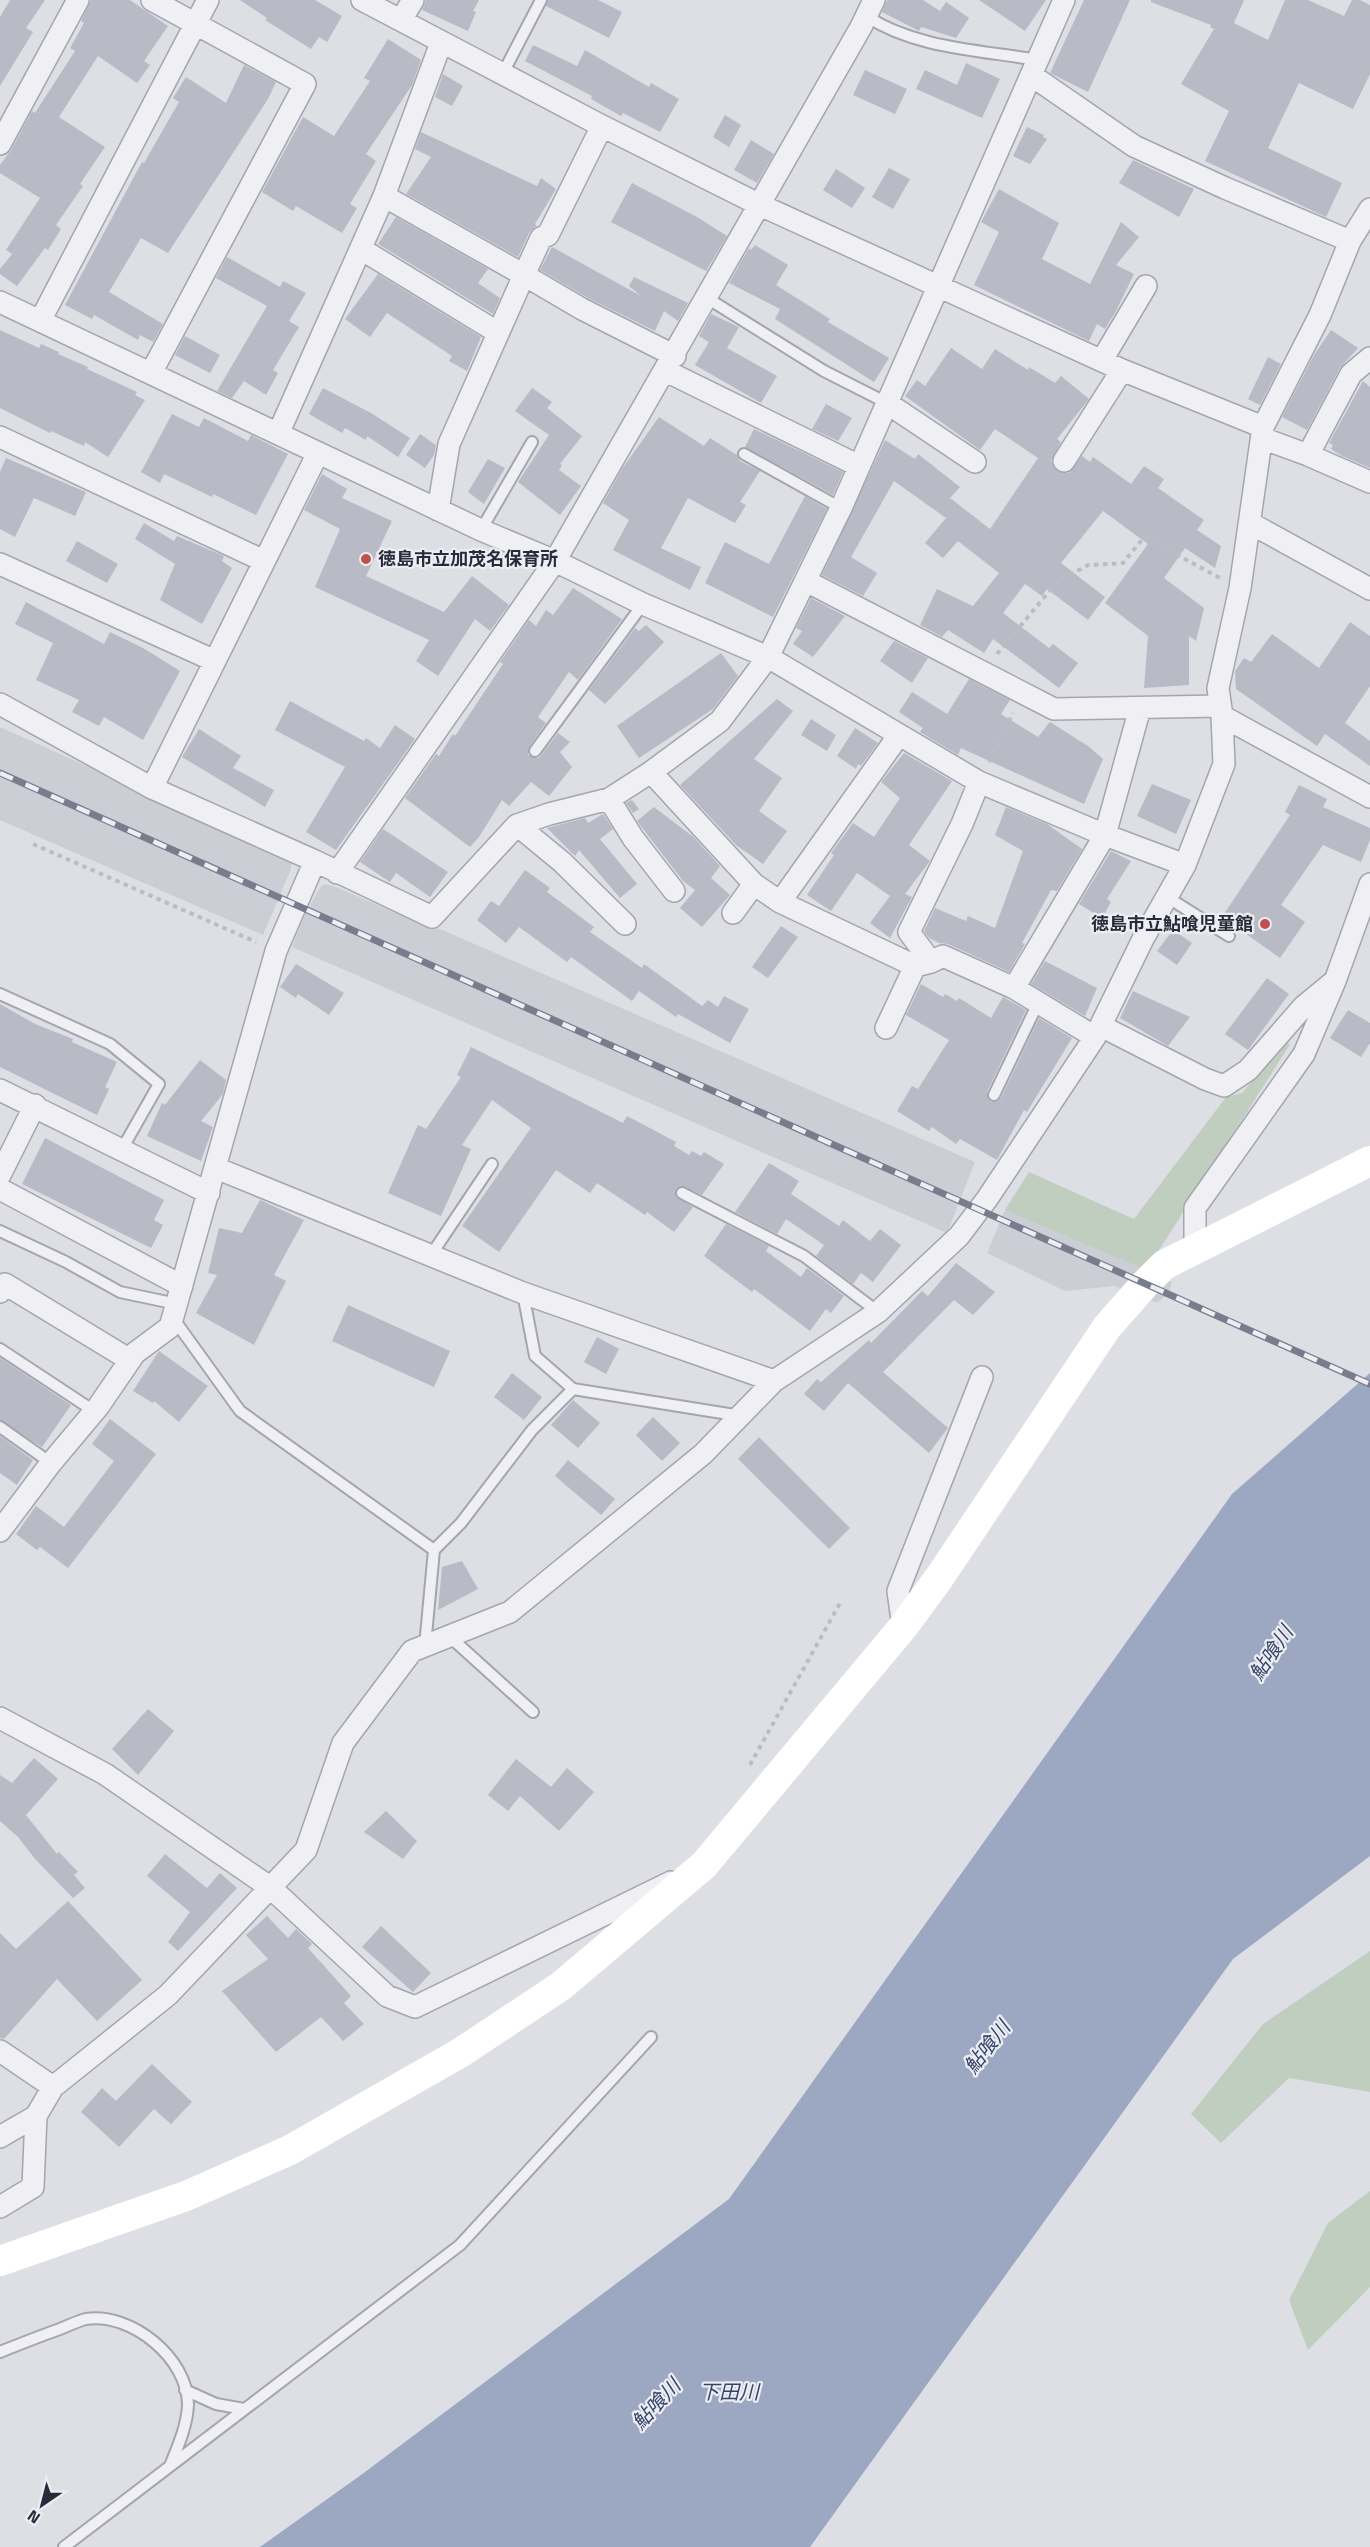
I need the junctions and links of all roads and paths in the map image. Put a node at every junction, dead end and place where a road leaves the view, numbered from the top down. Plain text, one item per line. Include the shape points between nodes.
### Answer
1 (78, 0) edge
2 (152, 0) edge
3 (208, 0) edge
4 (362, 0) edge
5 (413, 0) edge
6 (541, 0) edge
7 (1064, 0) edge
8 (870, 8) edge
9 (401, 20) junction
10 (195, 24) junction
11 (441, 43) junction
12 (1034, 68) junction
13 (503, 73) junction
14 (602, 126) junction
15 (0, 144) edge
16 (384, 196) junction
17 (760, 205) junction
18 (1370, 209) edge
19 (1350, 241) junction
20 (361, 249) junction
21 (524, 275) junction
22 (938, 284) junction
23 (1146, 286) dead end
24 (706, 298) junction
25 (0, 302) edge
26 (40, 321) junction
27 (497, 332) junction
28 (1370, 358) edge
29 (1101, 360) junction
30 (670, 363) junction
31 (1122, 370) junction
32 (151, 373) junction
33 (887, 403) junction
34 (1263, 433) junction
35 (278, 434) junction
36 (0, 437) edge
37 (532, 442) dead end
38 (318, 453) junction
39 (744, 454) dead end
40 (1308, 455) junction
41 (1064, 461) dead end
42 (975, 462) dead end
43 (859, 466) junction
44 (1370, 482) edge
45 (841, 508) junction
46 (438, 510) junction
47 (1250, 523) junction
48 (481, 530) junction
49 (264, 561) junction
50 (555, 561) junction
51 (0, 564) edge
52 (806, 581) junction
53 (1240, 588) junction
54 (1370, 589) edge
55 (643, 604) junction
56 (768, 657) junction
57 (214, 661) junction
58 (981, 673) junction
59 (1022, 694) junction
60 (0, 704) edge
61 (1140, 708) junction
62 (1221, 711) junction
63 (899, 735) junction
64 (535, 751) dead end
65 (651, 772) junction
66 (979, 782) junction
67 (152, 788) junction
68 (1370, 797) edge
69 (609, 799) junction
70 (517, 825) junction
71 (1105, 835) junction
72 (33, 844) dead end
73 (315, 861) junction
74 (1185, 865) junction
75 (337, 873) junction
76 (754, 884) junction
77 (1370, 884) edge
78 (674, 891) dead end
79 (1167, 897) junction
80 (780, 902) junction
81 (733, 913) dead end
82 (625, 924) dead end
83 (1229, 936) dead end
84 (276, 951) junction
85 (923, 964) junction
86 (1335, 981) junction
87 (1014, 988) junction
88 (0, 994) edge
89 (1038, 1003) junction
90 (886, 1028) dead end
91 (1098, 1032) junction
92 (0, 1090) edge
93 (994, 1095) dead end
94 (35, 1105) junction
95 (123, 1149) junction
96 (1370, 1161) edge
97 (492, 1164) dead end
98 (216, 1168) junction
99 (0, 1175) edge
100 (0, 1189) edge
101 (209, 1193) junction
102 (682, 1193) dead end
103 (0, 1231) edge
104 (1194, 1251) junction
105 (431, 1255) junction
106 (0, 1293) edge
107 (523, 1293) junction
108 (177, 1302) junction
109 (878, 1312) junction
110 (0, 1349) edge
111 (130, 1360) junction
112 (982, 1377) dead end
113 (774, 1381) junction
114 (573, 1389) junction
115 (94, 1412) junction
116 (741, 1416) junction
117 (0, 1427) edge
118 (51, 1463) junction
119 (3, 1520) edge
120 (434, 1550) junction
121 (840, 1603) dead end
122 (903, 1627) junction
123 (449, 1636) junction
124 (425, 1646) junction
125 (534, 1712) dead end
126 (0, 1718) edge
127 (745, 1772) dead end
128 (704, 1865) junction
129 (271, 1888) junction
130 (651, 2037) dead end
131 (0, 2051) edge
132 (53, 2087) junction
133 (36, 2116) junction
134 (0, 2137) edge
135 (0, 2207) edge
136 (0, 2261) edge
137 (0, 2352) edge
138 (185, 2390) junction
139 (244, 2409) junction
140 (170, 2466) junction
141 (64, 2547) edge

1 - 15 street
2 - 10 street
3 - 10 street
4 - 9 street
5 - 9 street
6 - 13 lane
7 - 12 street
8 - 12 lane via 887,30 933,45
8 - 17 street
9 - 11 street
10 - 26 street
10 - 32 street via 305,84
11 - 13 street
11 - 16 street
12 - 19 street via 1134,146
12 - 22 street
13 - 14 street
14 - 17 street
14 - 21 street via 548,236 541,238
16 - 20 street
16 - 21 street
17 - 22 street
17 - 24 street
18 - 19 street
19 - 34 street via 1320,315
20 - 27 street
20 - 35 street
21 - 27 street
21 - 30 street
22 - 29 street
22 - 33 street
23 - 29 street
24 - 30 street
24 - 33 lane via 824,371
25 - 26 street
26 - 32 street
27 - 46 street via 449,444
28 - 40 street via 1351,374
29 - 31 street
30 - 43 street
30 - 50 street
31 - 34 street
31 - 41 street
32 - 35 street
33 - 42 street
33 - 43 street
34 - 40 street
34 - 47 street
35 - 38 street
36 - 49 street
37 - 48 lane
38 - 46 street
38 - 49 street
39 - 45 lane
40 - 44 street
43 - 45 street
45 - 52 street
46 - 48 street
47 - 53 street
47 - 54 street
48 - 50 street
49 - 57 street
50 - 55 street
50 - 75 street
51 - 57 street
52 - 56 street
52 - 58 street
53 - 58 path via 1144,537 1123,563 1088,565 1057,582
53 - 62 street via 1218,688
55 - 56 street
55 - 64 lane
56 - 63 street
56 - 65 street via 720,721
57 - 67 street
58 - 59 street
59 - 61 street via 1054,709
59 - 66 path
60 - 67 street
61 - 62 street
61 - 71 street
62 - 68 street
62 - 74 street via 1224,764
63 - 66 street
63 - 80 street
65 - 69 street
65 - 76 street
66 - 71 street
66 - 85 street via 909,932
67 - 73 street
69 - 70 street
69 - 78 street
70 - 75 street via 432,917
70 - 82 street via 562,862
71 - 74 street
71 - 87 street
72 - 84 path
73 - 75 street
73 - 84 street
74 - 79 street
76 - 80 street
76 - 81 street
77 - 86 street
79 - 83 lane
79 - 91 street
80 - 85 street
84 - 98 street
85 - 87 street via 943,956
85 - 90 street
86 - 91 street via 1304,1006 1248,1070 1224,1086
86 - 104 street via 1304,1054 1195,1208
87 - 89 street
88 - 95 lane via 110,1044 159,1084
89 - 91 street
89 - 93 lane
91 - 109 street via 959,1236
92 - 94 street
94 - 95 street
94 - 99 street
95 - 101 street
96 - 104 street
97 - 105 lane
98 - 101 street
98 - 105 street
100 - 108 street
101 - 108 street
102 - 109 lane via 804,1256
103 - 108 lane via 120,1292
104 - 122 street via 1164,1266 1107,1327
105 - 107 street
106 - 111 street via 5,1284
107 - 113 street
107 - 114 lane via 535,1356
108 - 111 street via 170,1327
108 - 120 lane via 240,1411
109 - 113 street
110 - 115 lane
111 - 115 street
112 - 122 street via 898,1591
113 - 116 street
114 - 116 lane
114 - 120 lane via 532,1430 461,1523
115 - 118 street
116 - 123 street via 703,1454 510,1612
117 - 118 lane
118 - 119 street
120 - 124 lane
121 - 127 path
122 - 128 street
123 - 124 street
123 - 125 lane
124 - 129 street via 412,1651 343,1743 306,1850
126 - 129 street via 105,1774
128 - 129 street via 415,2007 387,1996
128 - 136 street via 561,1986 460,2053 290,2150 186,2196
129 - 132 street via 168,1995
130 - 139 lane via 460,2244
131 - 132 street
132 - 133 street
133 - 134 street
133 - 135 street via 33,2187
137 - 138 lane via 86,2319 110,2320 136,2329 160,2347 178,2369
138 - 139 lane via 216,2404
138 - 140 lane via 188,2404 184,2432
139 - 140 lane
140 - 141 lane

